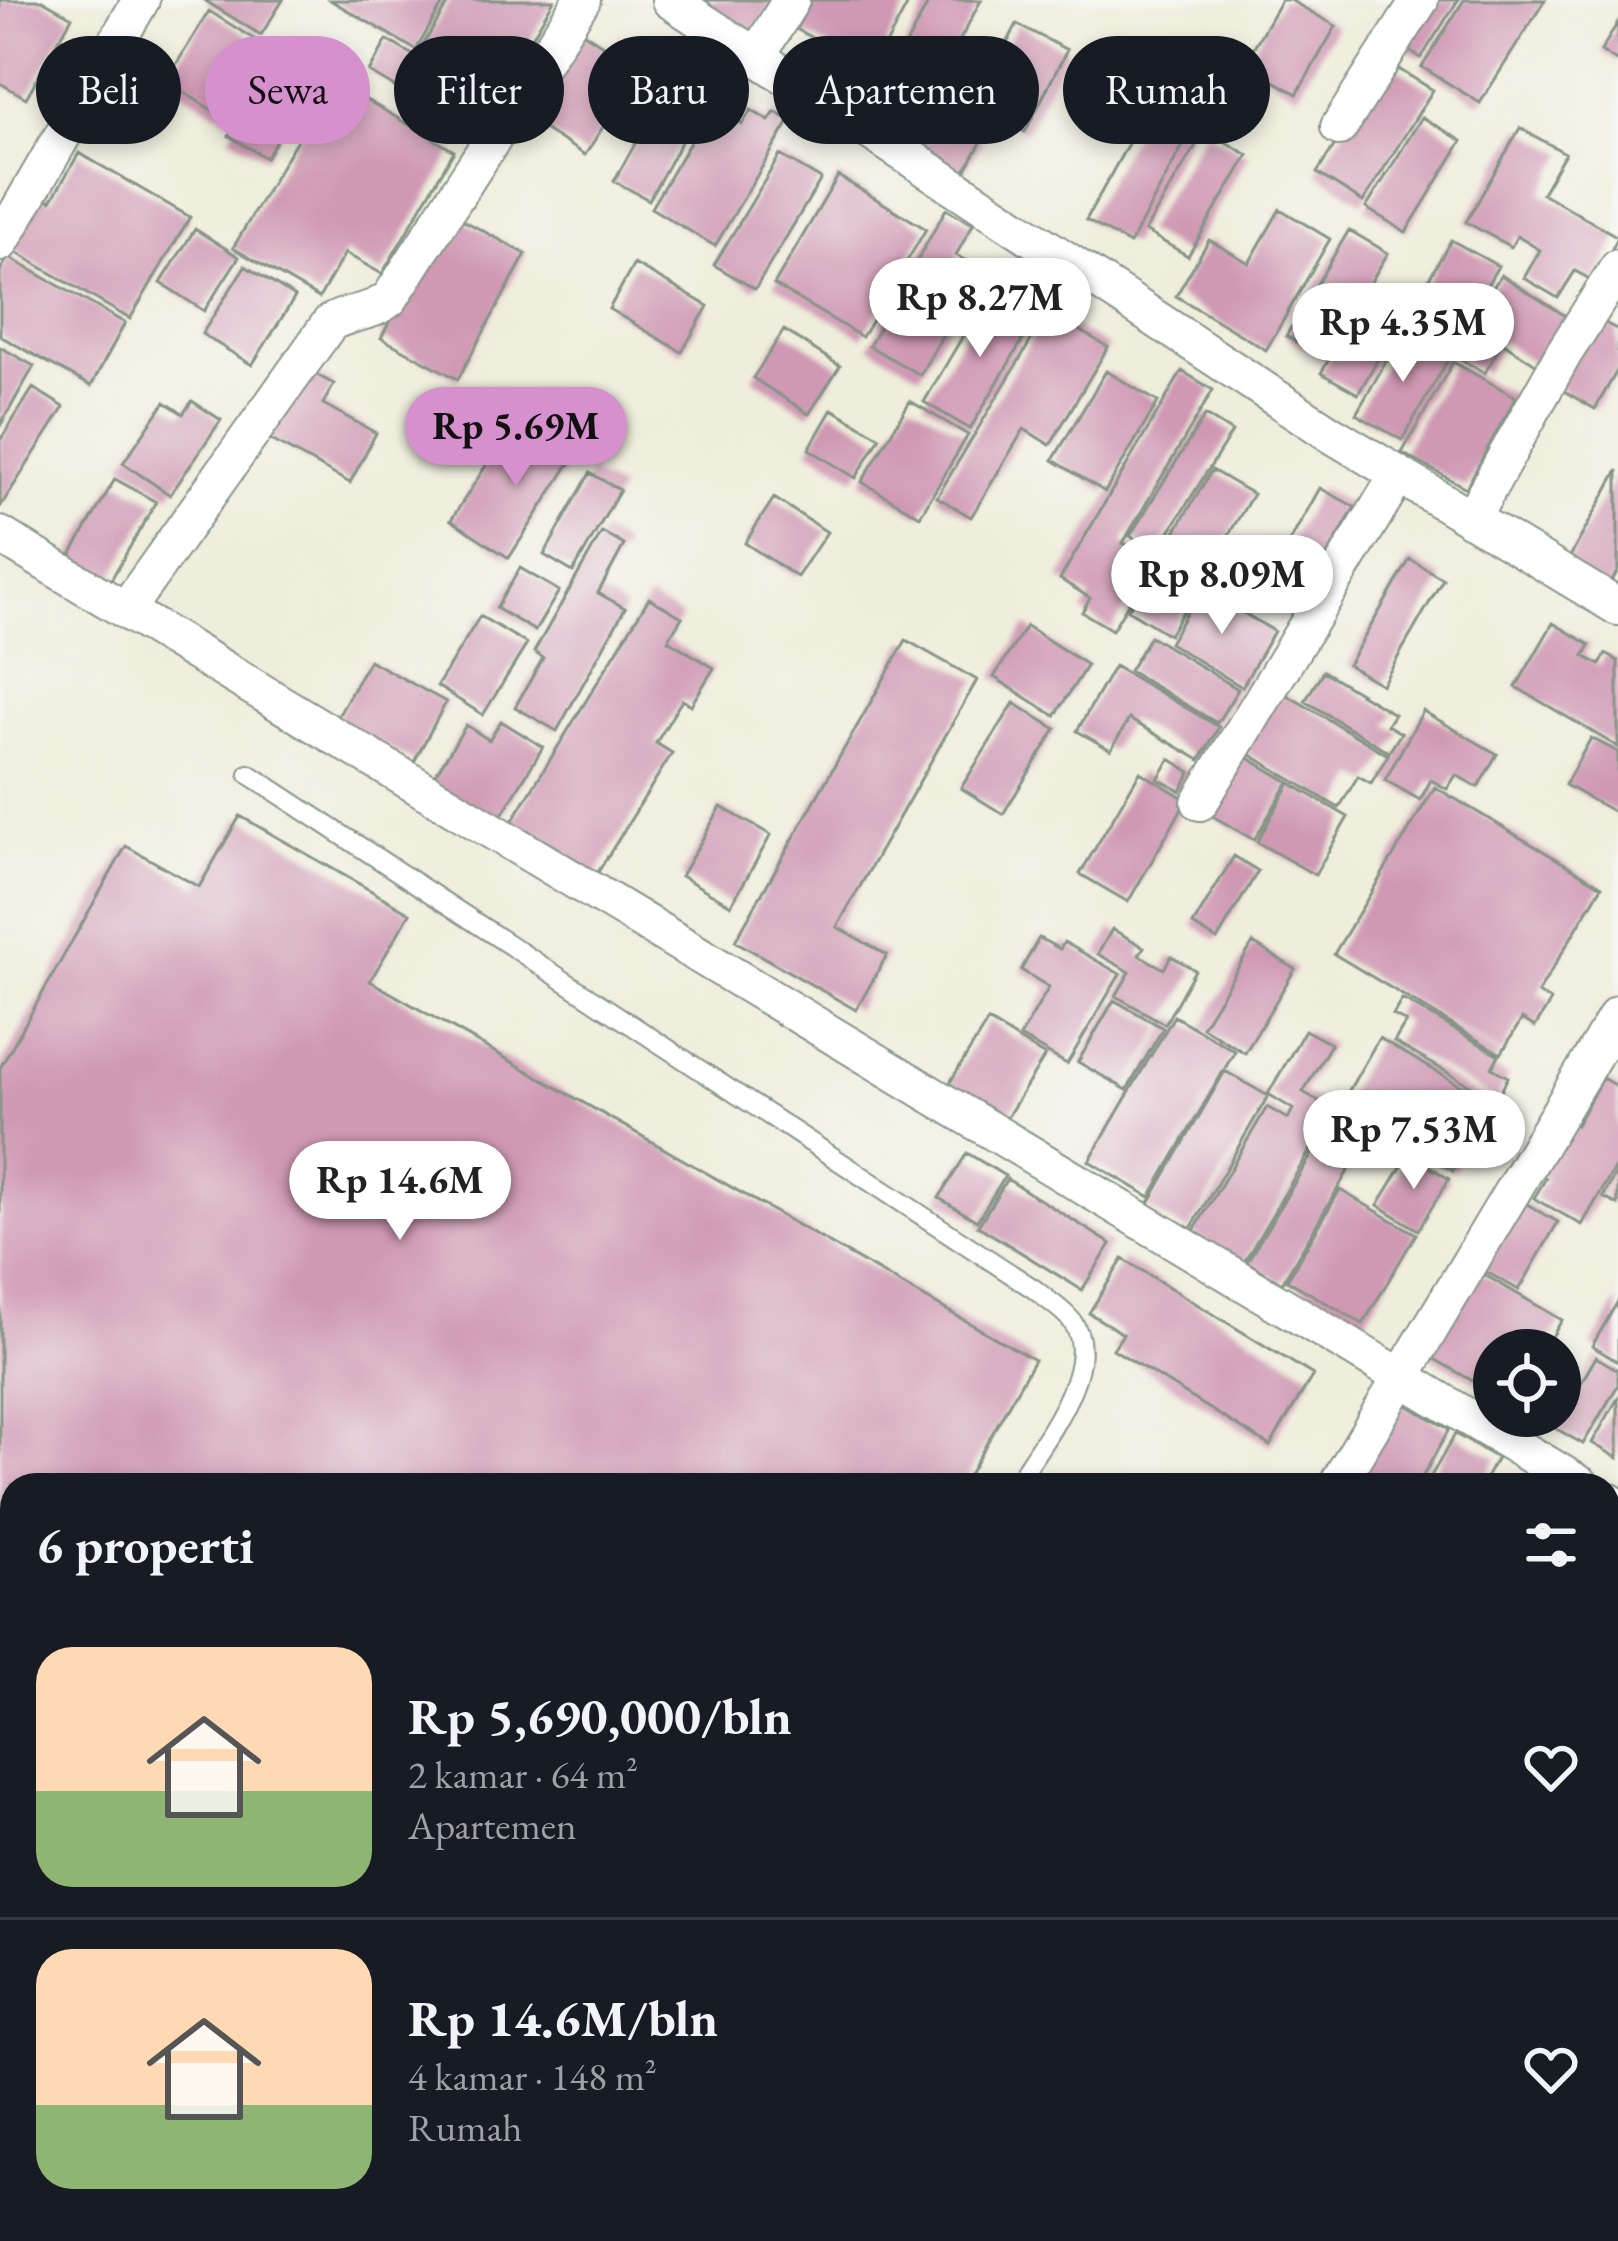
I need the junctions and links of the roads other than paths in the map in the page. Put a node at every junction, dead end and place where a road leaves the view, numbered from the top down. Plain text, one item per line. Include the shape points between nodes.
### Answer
1 (141, 0) edge
2 (582, 0) edge
3 (791, 0) edge
4 (1420, 0) edge
5 (686, 4) edge
6 (758, 54) junction
7 (1339, 127) dead end
8 (0, 243) edge
9 (1618, 268) edge
10 (1397, 477) junction
11 (1471, 519) junction
12 (0, 535) edge
13 (1618, 607) edge
14 (127, 608) junction
15 (249, 773) dead end
16 (1200, 802) dead end
17 (1616, 1021) edge
18 (1401, 1378) junction
19 (1023, 1473) edge
20 (1343, 1473) edge
21 (1562, 1473) edge

1 - 8 street
2 - 14 street via 390,298 330,323
3 - 6 street
4 - 7 street
5 - 6 street
6 - 10 street
9 - 11 street
10 - 11 street
10 - 16 street
11 - 13 street
12 - 14 street
14 - 18 street
15 - 19 lane via 1073,1322 1081,1372
17 - 18 street
18 - 20 street
18 - 21 street

